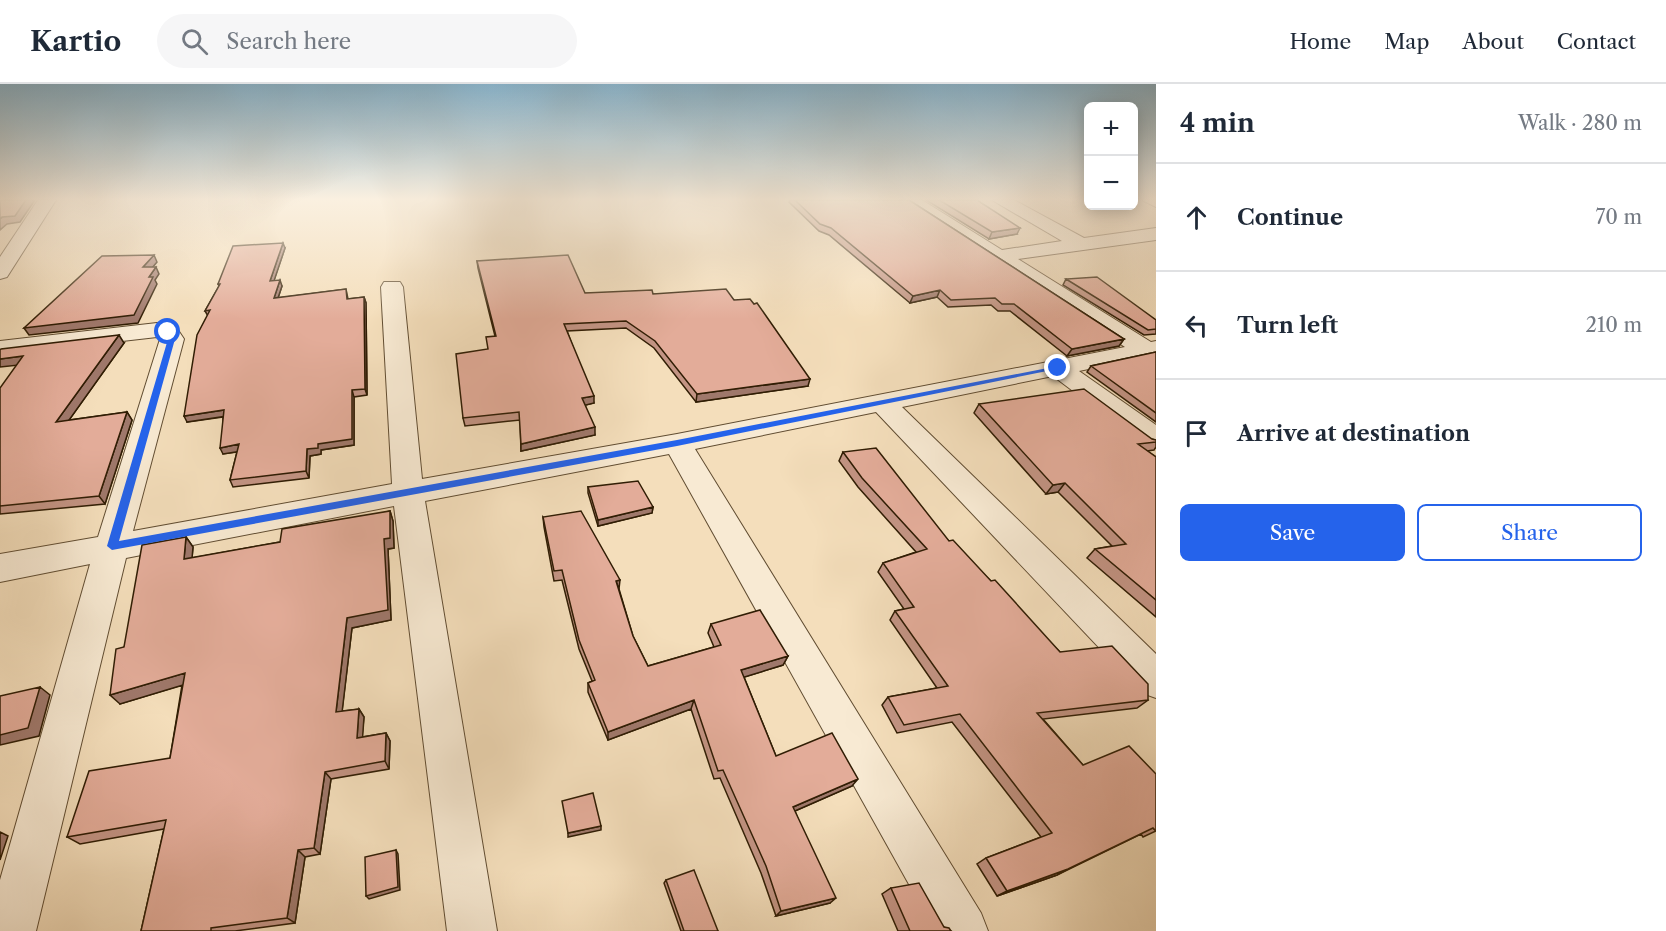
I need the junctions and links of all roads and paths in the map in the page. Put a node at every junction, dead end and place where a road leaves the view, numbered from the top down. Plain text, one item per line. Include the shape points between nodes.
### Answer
1 (21, 240) edge
2 (973, 240) edge
3 (1072, 240) edge
4 (1119, 240) edge
5 (1082, 245) junction
6 (999, 256) junction
7 (0, 273) edge
8 (392, 288) dead end
9 (0, 348) edge
10 (1151, 349) edge
11 (1058, 368) junction
12 (881, 402) junction
13 (1156, 439) edge
14 (677, 443) junction
15 (408, 492) junction
16 (112, 546) junction
17 (0, 568) edge
18 (1156, 680) edge
19 (11, 931) edge
20 (472, 931) edge
21 (963, 931) edge

1 - 7 street
2 - 6 street
3 - 5 street
4 - 5 street
5 - 6 street
6 - 10 street
8 - 15 street
9 - 16 street via 157,330 168,332 172,339
10 - 11 street
11 - 12 street
11 - 13 street
12 - 14 street
12 - 18 street
14 - 15 street
14 - 21 street
15 - 16 street
15 - 20 street
16 - 17 street
16 - 19 street

